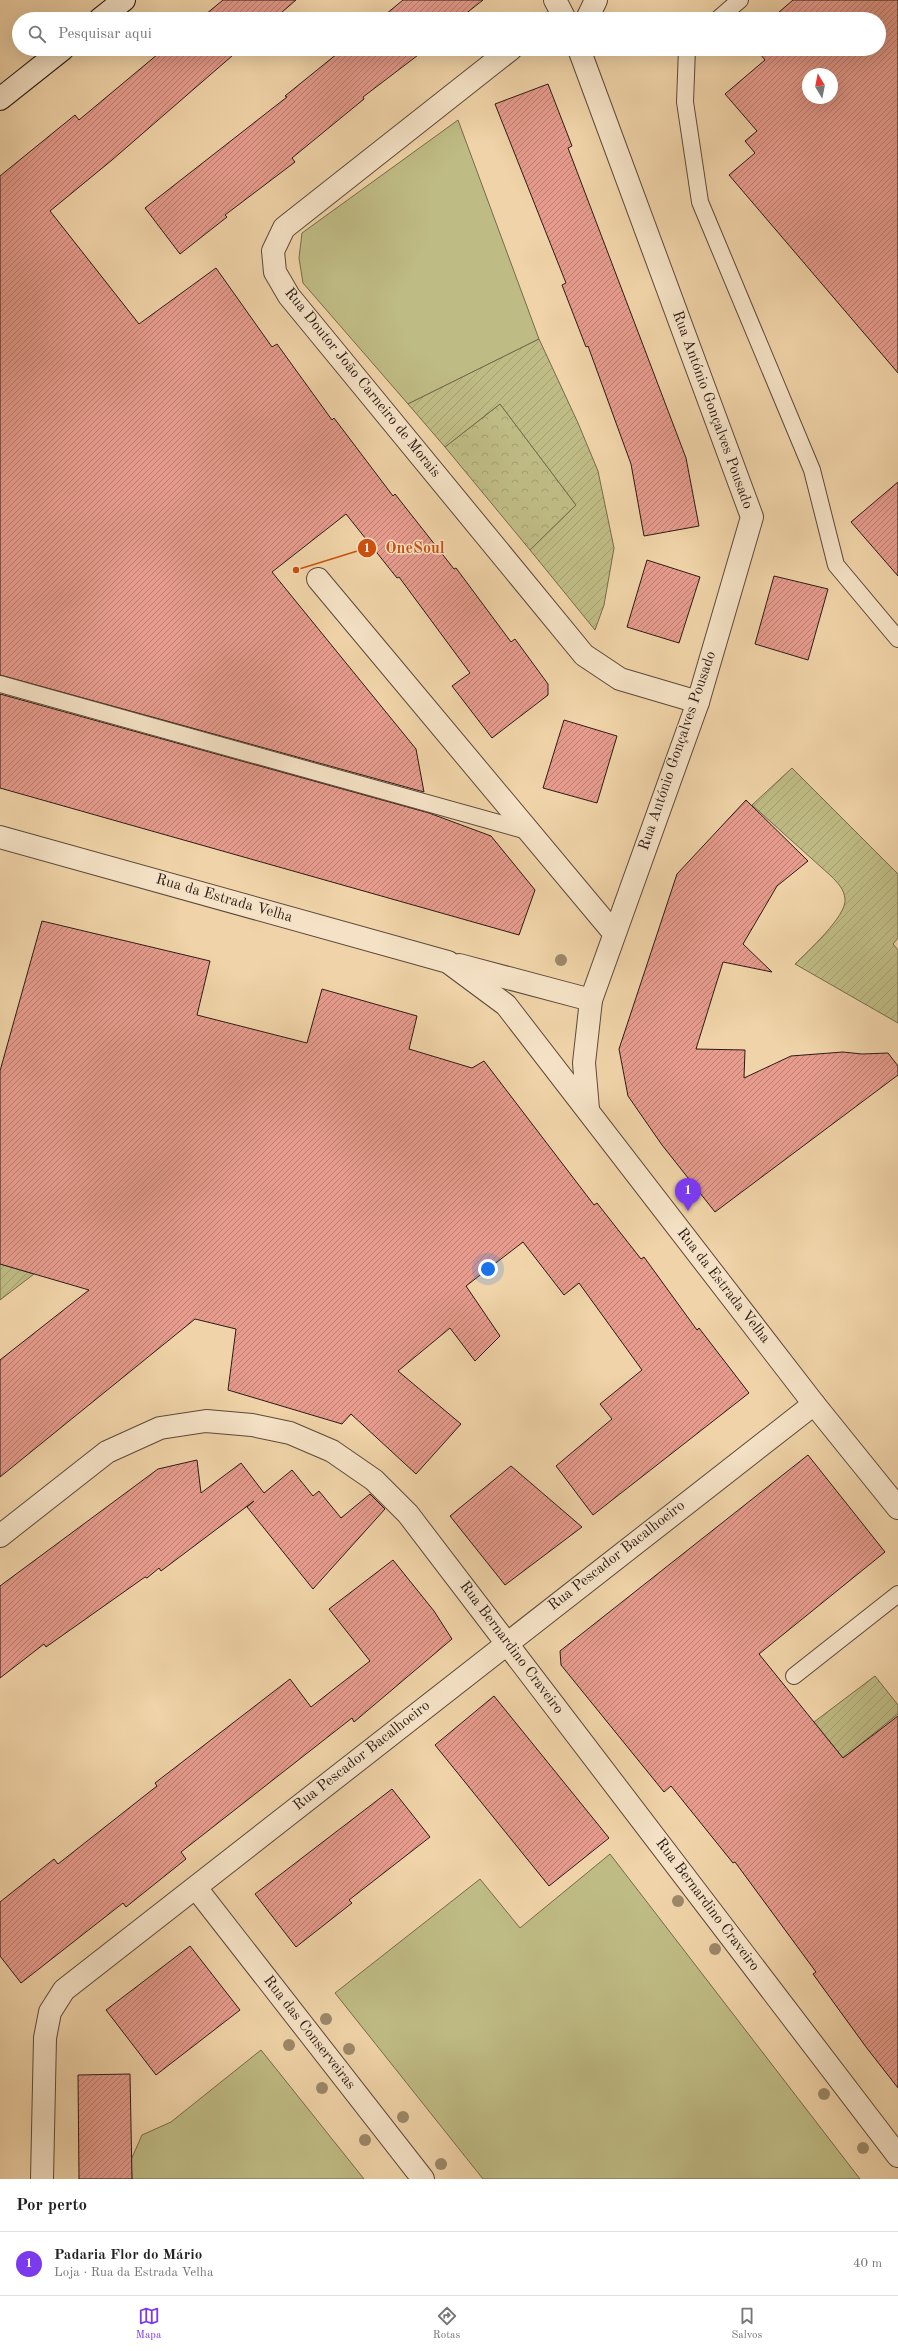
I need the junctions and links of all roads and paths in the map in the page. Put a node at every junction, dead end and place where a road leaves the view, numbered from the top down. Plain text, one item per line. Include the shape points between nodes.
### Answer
1 (124, 0) edge
2 (596, 0) edge
3 (740, 0) edge
4 (109, 12) edge
5 (590, 12) edge
6 (726, 12) edge
7 (54, 56) edge
8 (502, 56) edge
9 (582, 56) edge
10 (687, 56) edge
11 (0, 100) edge
12 (318, 579) dead end
13 (898, 639) edge
14 (0, 684) edge
15 (698, 702) junction
16 (530, 832) junction
17 (0, 837) edge
18 (614, 933) junction
19 (448, 962) junction
20 (591, 1000) junction
21 (588, 1109) junction
22 (814, 1404) junction
23 (898, 1508) edge
24 (0, 1536) edge
25 (898, 1594) edge
26 (507, 1642) junction
27 (794, 1676) dead end
28 (196, 1888) junction
29 (898, 2156) edge
30 (42, 2179) edge
31 (423, 2179) edge

1 - 4 street
2 - 5 street
3 - 6 lane
7 - 11 street
8 - 15 street, Rua Doutor João Carneiro de Morais via 284,228 273,251 275,272 289,296 584,655 620,679
9 - 15 street, Rua António Gonçalves Pousado via 752,517
10 - 13 lane via 685,102 700,202 812,470 836,565
12 - 16 street
14 - 16 lane
15 - 18 street, Rua António Gonçalves Pousado
16 - 18 street
17 - 19 street, Rua da Estrada Velha
18 - 20 street, Rua António Gonçalves Pousado
19 - 20 street, Rua da Estrada Velha
19 - 21 street, Rua da Estrada Velha via 506,1005
20 - 21 street, Rua António Gonçalves Pousado via 584,1063
21 - 22 street, Rua da Estrada Velha
22 - 23 street, Rua da Estrada Velha
22 - 26 street, Rua Pescador Bacalhoeiro
24 - 26 street, Rua Bernardino Craveiro via 107,1452 160,1428 206,1421 252,1425 282,1431 332,1451 374,1480 408,1514
25 - 27 lane
26 - 28 street, Rua Pescador Bacalhoeiro
26 - 29 street, Rua Bernardino Craveiro
28 - 30 street, Rua Pescador Bacalhoeiro via 64,1990 50,2012 45,2038
28 - 31 street, Rua das Conserveiras

